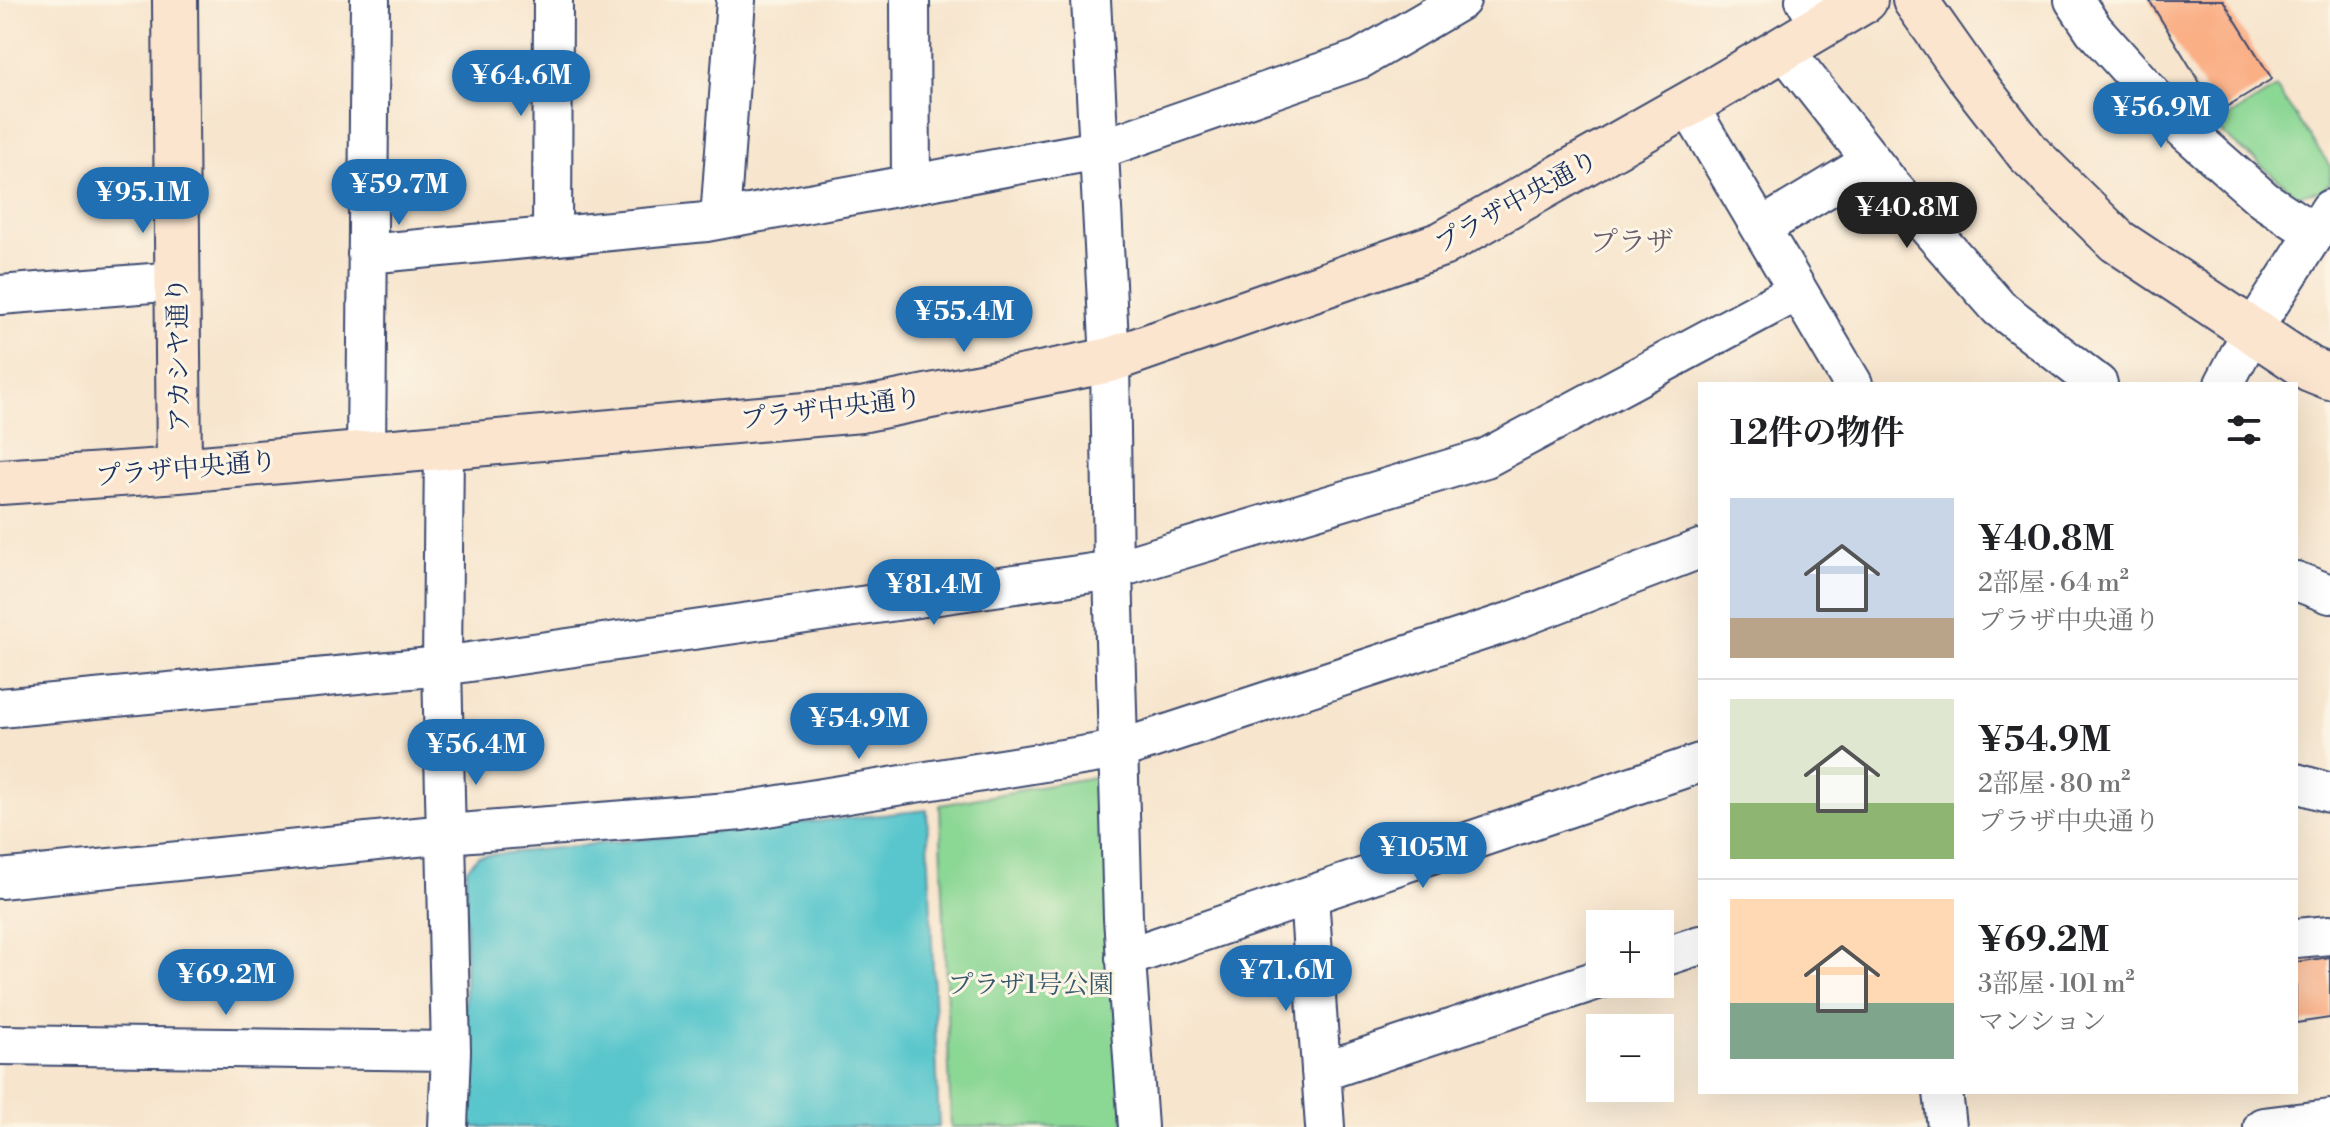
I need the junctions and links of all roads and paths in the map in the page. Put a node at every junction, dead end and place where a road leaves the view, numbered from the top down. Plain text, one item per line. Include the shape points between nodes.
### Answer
1 (175, 0) edge
2 (370, 0) edge
3 (553, 0) edge
4 (736, 0) edge
5 (910, 0) edge
6 (1091, 0) edge
7 (1461, 0) edge
8 (1865, 0) edge
9 (1915, 0) edge
10 (2074, 0) edge
11 (1812, 13) edge
12 (1783, 48) junction
13 (1688, 105) junction
14 (1098, 150) junction
15 (1872, 161) junction
16 (911, 184) junction
17 (720, 219) junction
18 (2322, 221) edge
19 (1761, 228) junction
20 (552, 236) junction
21 (367, 254) junction
22 (177, 281) junction
23 (1798, 291) junction
24 (0, 295) edge
25 (2252, 331) junction
26 (1110, 360) junction
27 (2330, 377) edge
28 (1852, 382) edge
29 (2095, 382) edge
30 (2225, 382) edge
31 (444, 446) junction
32 (366, 453) junction
33 (179, 470) junction
34 (0, 482) edge
35 (1698, 550) edge
36 (1113, 570) junction
37 (2298, 582) edge
38 (2330, 594) edge
39 (442, 666) junction
40 (0, 708) edge
41 (1118, 750) junction
42 (1698, 764) edge
43 (2298, 784) edge
44 (2330, 793) edge
45 (446, 834) junction
46 (0, 879) edge
47 (1309, 896) junction
48 (2330, 935) edge
49 (2298, 938) edge
50 (1698, 946) edge
51 (1674, 953) edge
52 (1125, 958) junction
53 (1586, 984) edge
54 (0, 1045) edge
55 (451, 1051) junction
56 (1321, 1072) junction
57 (1943, 1094) edge
58 (2330, 1119) edge
59 (448, 1127) edge
60 (1138, 1127) edge
61 (1325, 1127) edge
62 (1947, 1127) edge
63 (2263, 1127) edge

1 - 22 street, アカシヤ通り
2 - 21 street
3 - 20 street
4 - 17 street
5 - 16 street
6 - 14 street
7 - 14 street via 1360,59
8 - 11 street, プラザ中央通り
9 - 25 street via 2028,153 2117,241
10 - 18 street via 2179,125 2264,200
11 - 12 street, プラザ中央通り
12 - 13 street, プラザ中央通り
12 - 15 street
13 - 19 street
13 - 26 street, プラザ中央通り via 1442,244
14 - 16 street
14 - 26 street
15 - 19 street
15 - 29 street via 1999,308
16 - 17 street
17 - 20 street
18 - 25 street
19 - 23 street
20 - 21 street
21 - 32 street
22 - 24 street
22 - 33 street, アカシヤ通り
23 - 28 street
23 - 36 street via 1486,458
25 - 27 street
25 - 30 street
26 - 31 street, プラザ中央通り via 861,410
26 - 36 street
31 - 32 street, プラザ中央通り
31 - 39 street
32 - 33 street, プラザ中央通り
33 - 34 street, プラザ中央通り
35 - 41 street via 1512,621
36 - 39 street
36 - 41 street
37 - 38 street
39 - 40 street
39 - 45 street
41 - 45 street via 742,811
41 - 52 street
42 - 47 street
43 - 44 street
45 - 46 street
45 - 55 street
47 - 52 street
47 - 56 street
48 - 49 street
50 - 51 street
52 - 60 street
53 - 56 street
54 - 55 street
55 - 59 street
56 - 61 street
57 - 62 street
58 - 63 street

